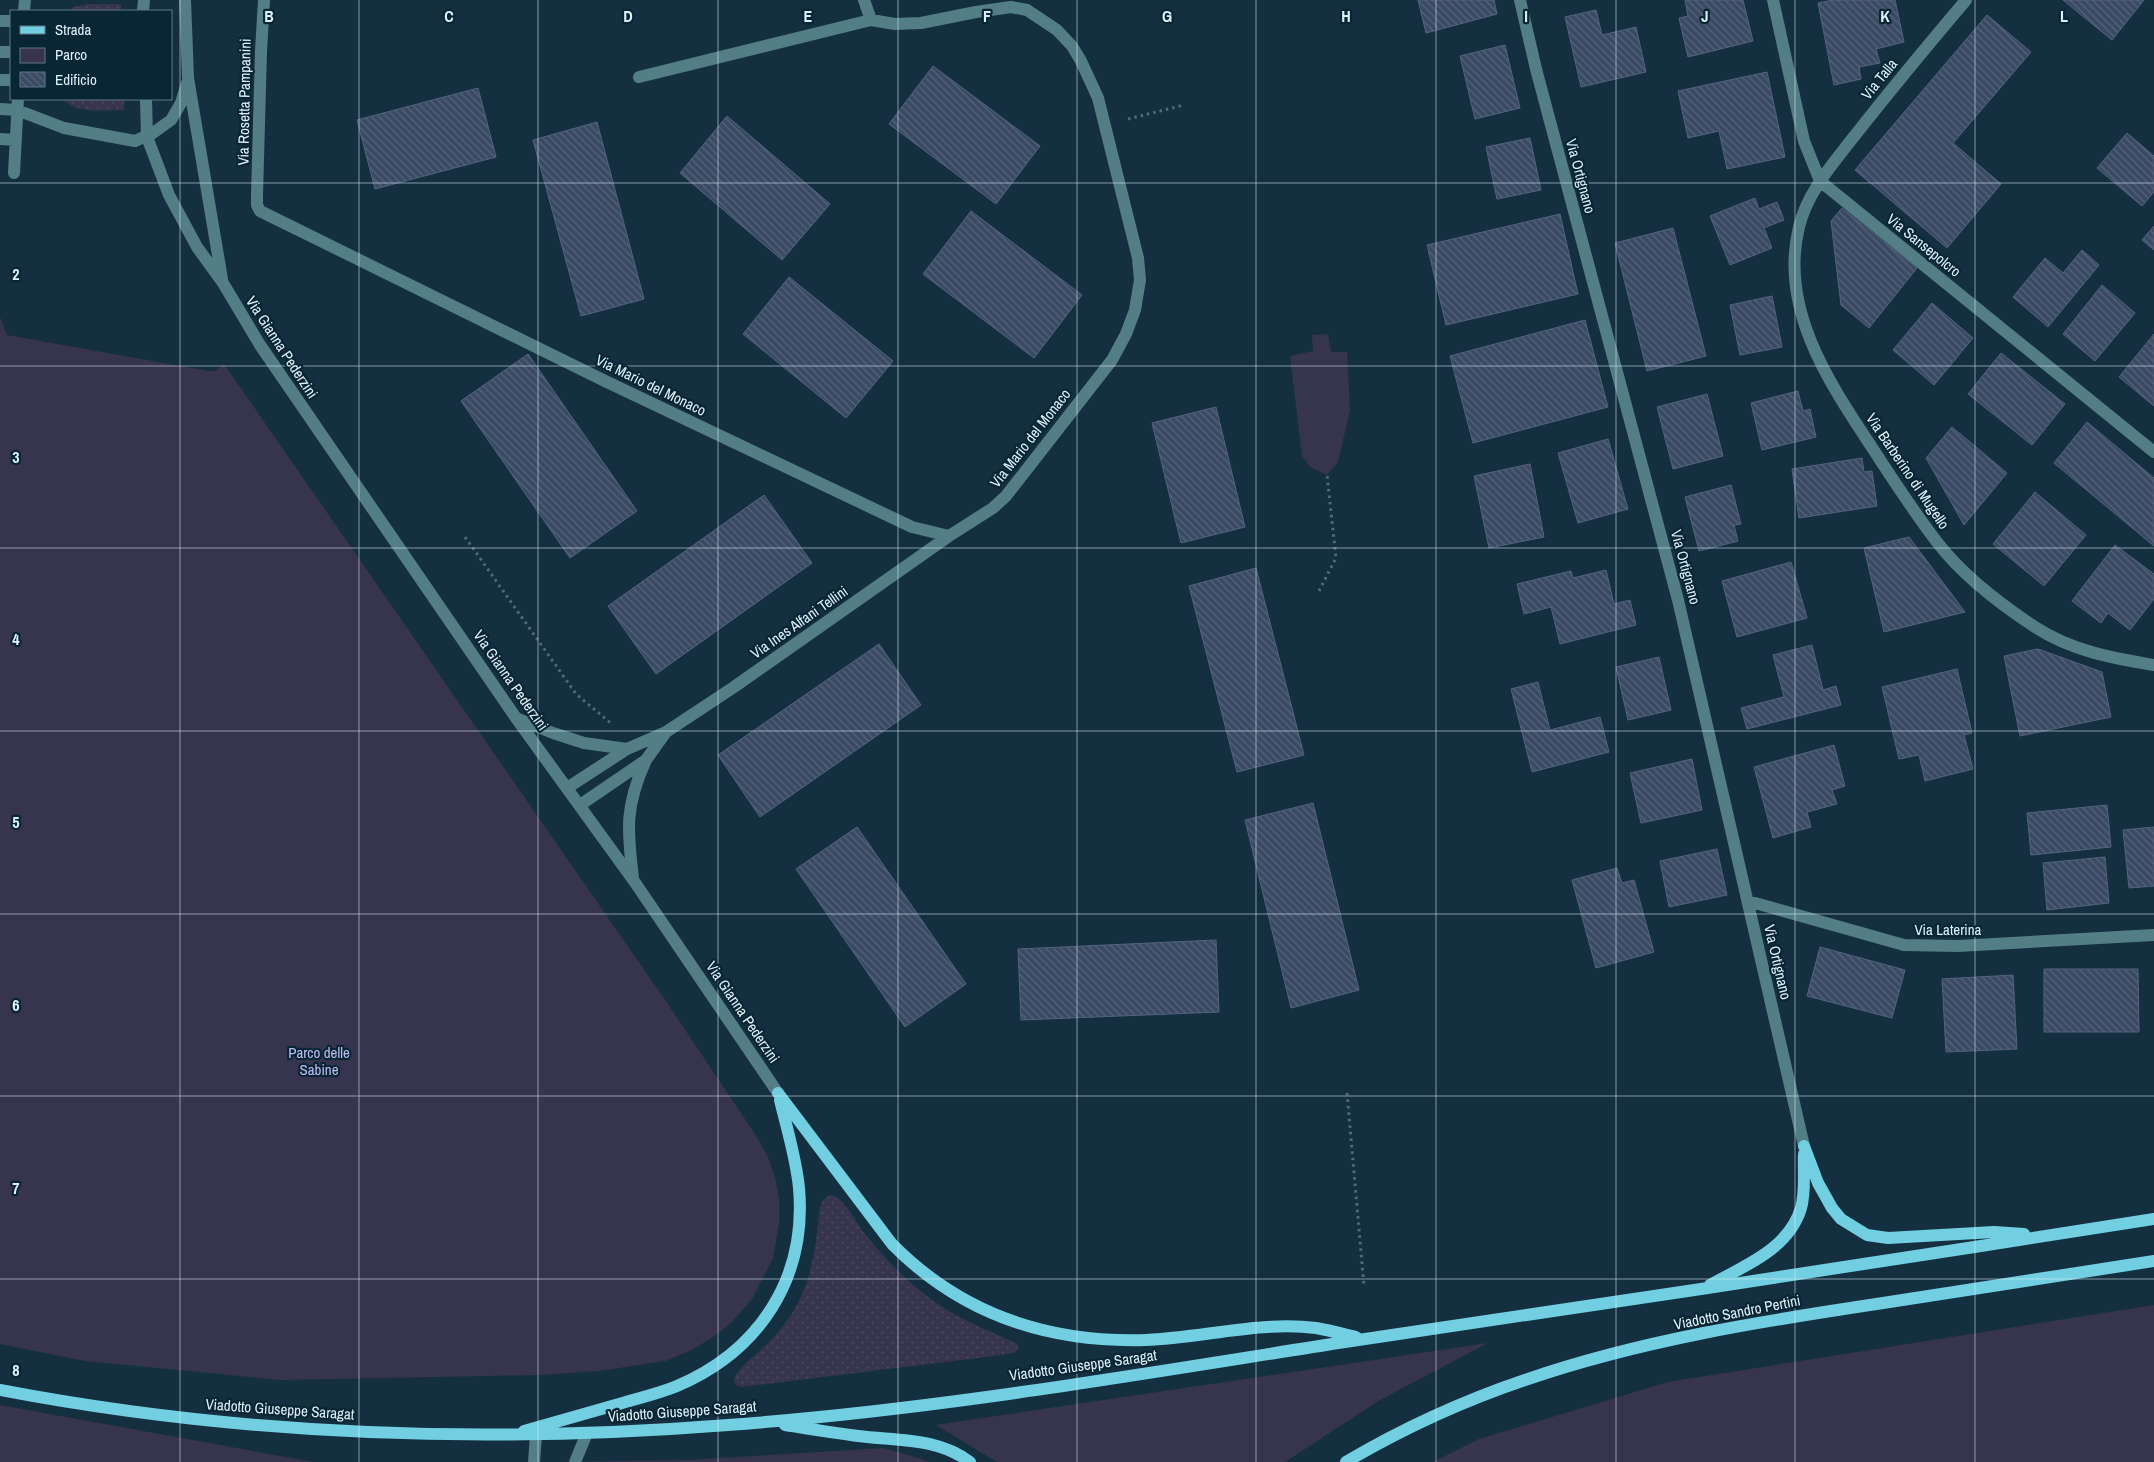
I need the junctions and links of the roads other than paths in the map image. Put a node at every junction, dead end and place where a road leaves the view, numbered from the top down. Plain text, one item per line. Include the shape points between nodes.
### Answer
1 (185, 0) edge
2 (264, 0) edge
3 (864, 0) edge
4 (1520, 0) edge
5 (1773, 0) edge
6 (1966, 0) edge
7 (871, 20) junction
8 (639, 77) dead end
9 (188, 78) junction
10 (146, 100) edge
11 (17, 104) edge
12 (0, 109) edge
13 (147, 137) junction
14 (0, 139) edge
15 (15, 140) junction
16 (14, 173) dead end
17 (1820, 181) junction
18 (257, 205) joint
19 (223, 282) junction
20 (2154, 452) edge
21 (949, 536) junction
22 (2154, 665) edge
23 (516, 718) junction
24 (666, 732) junction
25 (627, 749) junction
26 (646, 760) junction
27 (567, 788) junction
28 (580, 805) junction
29 (634, 881) junction
30 (1748, 901) junction
31 (2154, 935) edge
32 (778, 1092) junction
33 (1804, 1146) junction
34 (2154, 1219) edge
35 (2046, 1235) junction
36 (2154, 1261) edge
37 (1703, 1289) junction
38 (1364, 1339) junction
39 (0, 1390) edge
40 (766, 1422) junction
41 (587, 1433) junction
42 (510, 1435) junction
43 (536, 1435) junction
44 (534, 1462) edge
45 (574, 1462) edge
46 (970, 1462) edge
47 (1346, 1462) edge

1 - 9 street, Via Gianna Pederzini
2 - 18 street, Via Rosetta Pampanini
3 - 7 street
4 - 30 street, Via Ortignano via 1678,600
5 - 17 street, Via Sansepolcro via 1804,141
6 - 17 street, Via Talla
7 - 8 street, Via Mario del Monaco
7 - 21 street, Via Mario del Monaco via 895,24 921,23 1011,7 1027,10 1057,30 1082,61 1098,98 1138,258 1140,280 1135,310 1112,360 1006,496
9 - 13 street via 181,103 171,120
9 - 19 street, Via Gianna Pederzini
10 - 13 street, Via Gianna Pederzini
11 - 12 street
11 - 13 street via 64,128 135,142
11 - 15 street
13 - 19 street, Via Gianna Pederzini via 176,212
14 - 15 street
15 - 16 street
17 - 20 street, Via Sansepolcro
17 - 22 street, Via Barberino di Mugello via 1803,211 1796,240 1795,285 1801,317 1834,391 1900,491 1938,544 1985,591 2037,628 2100,656
18 - 21 street, Via Mario del Monaco via 264,214 614,385 912,527
19 - 23 street, Via Gianna Pederzini via 278,373
21 - 24 street, Via Ines Alfani Tellini
23 - 25 street via 584,743
23 - 27 street, Via Gianna Pederzini
24 - 25 street, Via Ines Alfani Tellini
24 - 26 street, Via Ines Alfani Tellini
25 - 27 street, Via Ines Alfani Tellini
26 - 28 street, Via Ines Alfani Tellini
26 - 29 street via 635,784 629,811
27 - 28 street, Via Gianna Pederzini
28 - 29 street, Via Gianna Pederzini
29 - 32 street, Via Gianna Pederzini
30 - 31 street, Via Laterina via 1904,945 1958,946
30 - 33 street, Via Ortignano
32 - 38 main road via 906,1259 936,1283 996,1316 1035,1329 1111,1339 1146,1340 1287,1327 1316,1328
32 - 42 main road via 797,1170 799,1214 797,1239 787,1277 761,1326 728,1357 690,1380 660,1392
33 - 35 main road via 1832,1208 1841,1219 1867,1235 1888,1238 1994,1232
33 - 37 main road via 1803,1198 1794,1225 1774,1248
34 - 35 main road, Viadotto Sandro Pertini
35 - 37 main road, Viadotto Sandro Pertini
36 - 47 main road, Viadotto Sandro Pertini via 1781,1319 1624,1351 1484,1395
37 - 38 main road, Viadotto Sandro Pertini
38 - 40 main road, Viadotto Giuseppe Saragat via 885,1410
39 - 42 main road, Viadotto Giuseppe Saragat via 110,1409 241,1424 392,1433
40 - 41 main road, Viadotto Giuseppe Saragat
40 - 46 main road via 921,1442 955,1453
41 - 43 main road, Viadotto Giuseppe Saragat
41 - 45 street
42 - 43 main road, Viadotto Giuseppe Saragat
43 - 44 street

